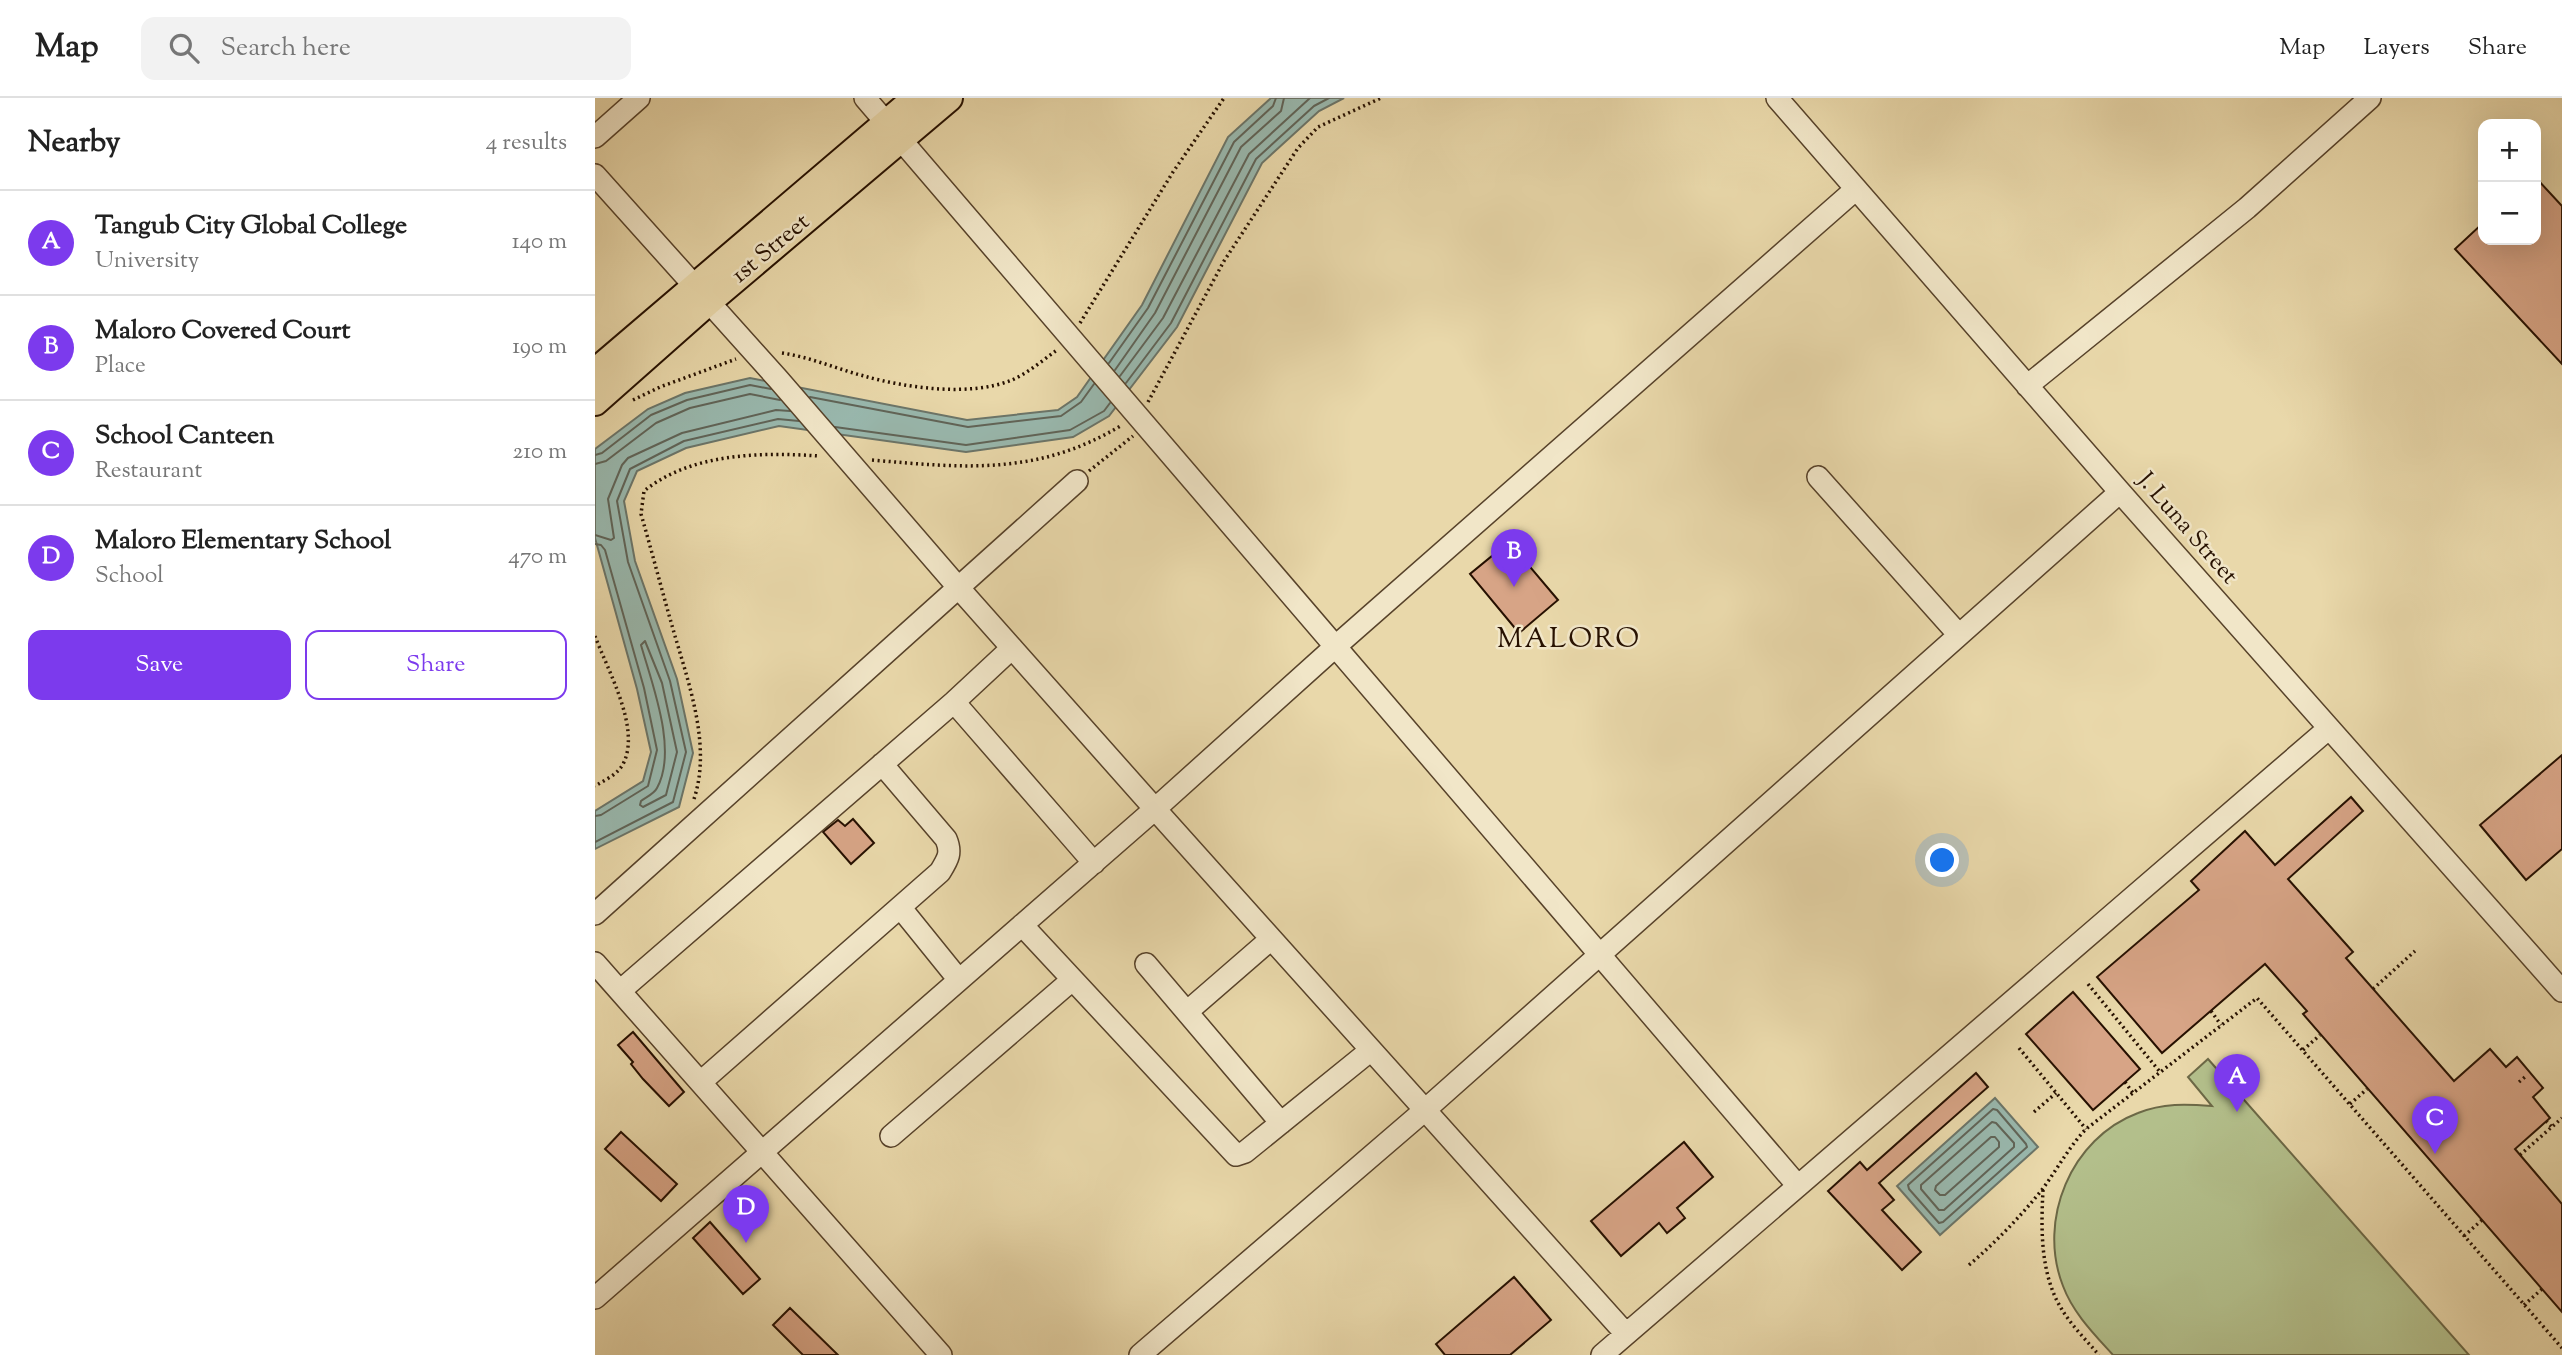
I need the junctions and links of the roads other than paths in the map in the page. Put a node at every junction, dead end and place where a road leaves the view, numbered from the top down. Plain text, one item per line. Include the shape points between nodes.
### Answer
1 (639, 98) edge
2 (865, 98) edge
3 (916, 98) edge
4 (949, 98) edge
5 (1777, 98) edge
6 (2370, 98) edge
7 (894, 132) junction
8 (595, 137) edge
9 (595, 175) edge
10 (1856, 189) junction
11 (701, 294) junction
12 (595, 372) edge
13 (2027, 386) junction
14 (595, 402) edge
15 (1818, 477) dead end
16 (1077, 481) road end
17 (2120, 492) junction
18 (957, 586) junction
19 (1959, 635) junction
20 (1336, 646) junction
21 (1012, 648) junction
22 (954, 702) junction
23 (2328, 729) junction
24 (882, 764) junction
25 (1155, 809) junction
26 (1094, 863) junction
27 (900, 907) junction
28 (595, 914) edge
29 (1022, 925) junction
30 (1271, 939) junction
31 (1600, 954) junction
32 (595, 963) edge
33 (1146, 964) dead end
34 (959, 980) junction
35 (1072, 980) junction
36 (620, 991) junction
37 (2562, 991) edge
38 (1188, 1011) junction
39 (1371, 1050) junction
40 (702, 1081) junction
41 (1425, 1110) junction
42 (1281, 1123) junction
43 (891, 1136) dead end
44 (761, 1151) junction
45 (1798, 1186) junction
46 (595, 1298) edge
47 (1626, 1334) junction
48 (941, 1355) edge
49 (1140, 1355) edge
50 (1602, 1355) edge

1 - 8 street
2 - 7 street
3 - 7 main road, 1st Street
4 - 7 main road, 1st Street
5 - 10 street, J. Luna Street
6 - 13 street via 2247,208
7 - 11 main road, 1st Street
7 - 20 street
9 - 11 street
10 - 13 street, J. Luna Street
10 - 20 street
11 - 12 main road, 1st Street
11 - 14 main road, 1st Street
11 - 18 street
13 - 17 street, J. Luna Street
15 - 19 street
16 - 18 street
17 - 19 street
17 - 23 street, J. Luna Street
18 - 21 street
18 - 28 street
19 - 31 street
20 - 25 street
20 - 31 street
21 - 22 street
21 - 25 street
22 - 24 street
22 - 26 street
23 - 37 street, J. Luna Street
23 - 45 street
24 - 27 street via 950,847 940,872
24 - 36 street
25 - 26 street
25 - 30 street
26 - 29 street
27 - 34 street
27 - 40 street
29 - 34 street
29 - 35 street
30 - 38 street
30 - 39 street
31 - 41 street
31 - 45 street
32 - 36 street
33 - 38 street
34 - 44 street
35 - 42 street via 1231,1153 1245,1152
35 - 43 street
36 - 40 street
38 - 42 street
39 - 41 street
39 - 42 street
40 - 44 street
41 - 47 street
41 - 49 street
44 - 46 street
44 - 48 street
45 - 47 street
47 - 50 street

